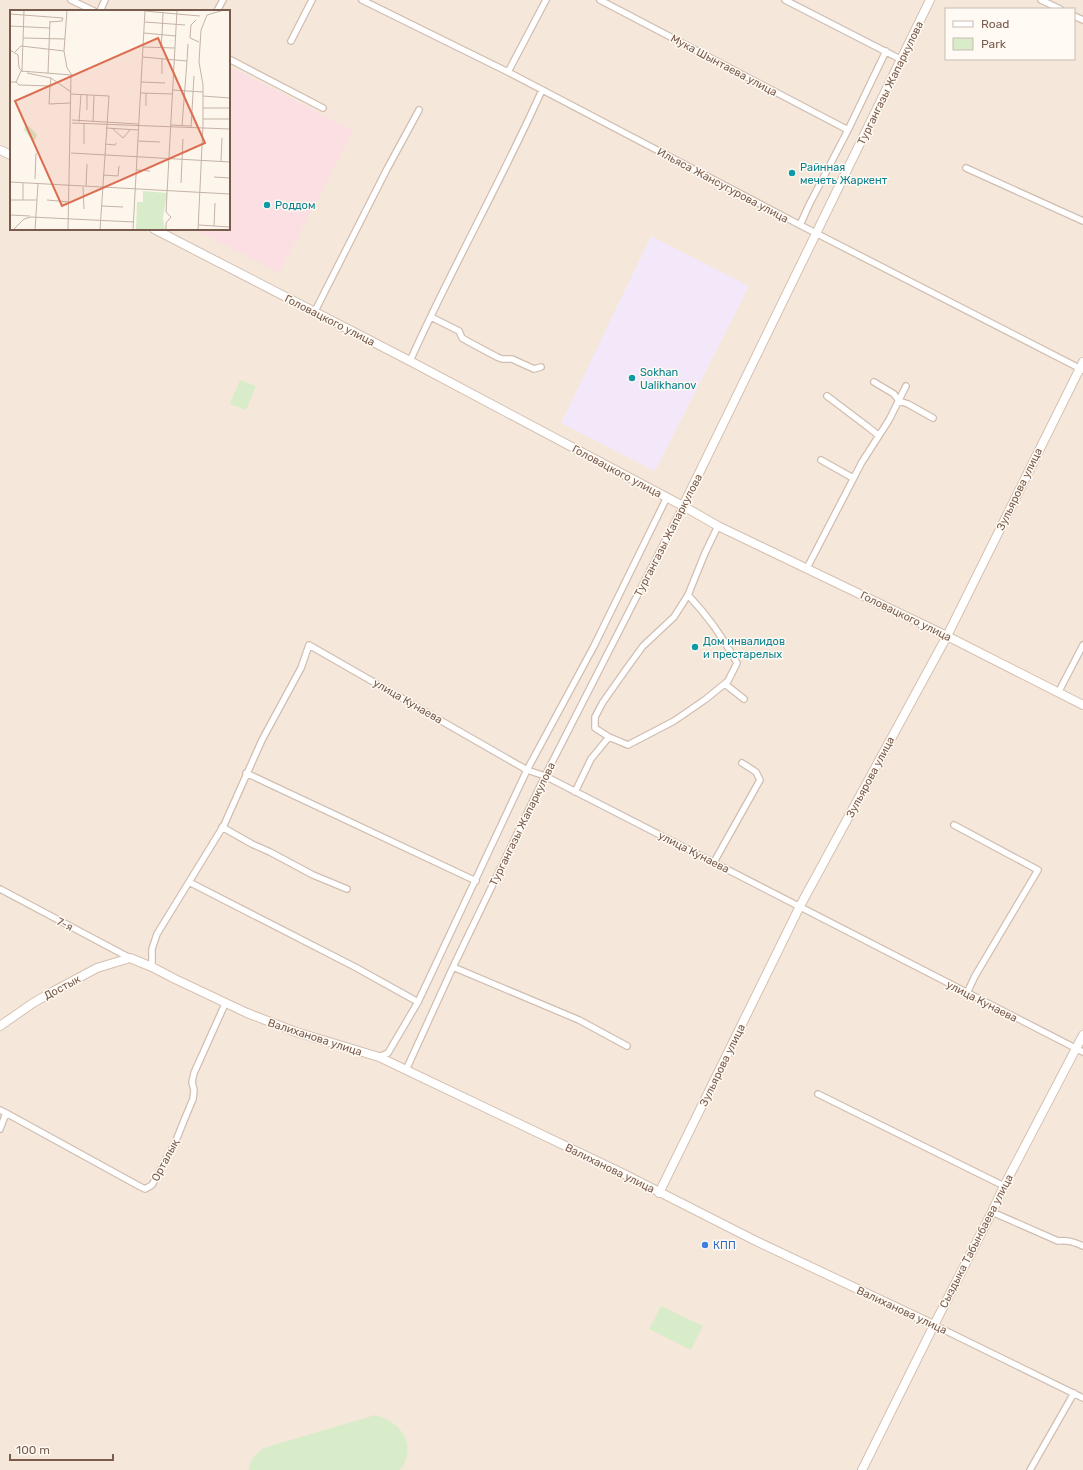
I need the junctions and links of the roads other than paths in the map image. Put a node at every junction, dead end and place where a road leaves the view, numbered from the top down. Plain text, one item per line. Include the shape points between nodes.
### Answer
1 (71, 0) edge
2 (105, 0) edge
3 (223, 0) edge
4 (312, 0) edge
5 (362, 0) edge
6 (546, 0) edge
7 (600, 0) edge
8 (785, 0) edge
9 (930, 0) edge
10 (1041, 0) edge
11 (374, 3) edge
12 (1058, 8) edge
13 (92, 10) edge
14 (100, 10) edge
15 (218, 10) edge
16 (291, 41) dead end
17 (886, 51) junction
18 (230, 60) edge
19 (902, 60) junction
20 (508, 72) junction
21 (542, 90) junction
22 (323, 108) dead end
23 (419, 110) dead end
24 (848, 130) junction
25 (0, 150) edge
26 (10, 155) edge
27 (966, 168) dead end
28 (1083, 221) edge
29 (800, 225) junction
30 (156, 230) edge
31 (815, 233) junction
32 (314, 311) junction
33 (430, 316) junction
34 (410, 361) junction
35 (541, 367) dead end
36 (1082, 367) edge
37 (874, 382) dead end
38 (906, 386) dead end
39 (827, 396) dead end
40 (899, 401) junction
41 (933, 418) dead end
42 (878, 436) junction
43 (821, 460) dead end
44 (853, 478) junction
45 (667, 498) junction
46 (683, 506) junction
47 (718, 526) junction
48 (807, 568) junction
49 (688, 595) junction
50 (946, 636) junction
51 (1083, 645) edge
52 (725, 684) junction
53 (1058, 693) junction
54 (744, 699) dead end
55 (1083, 705) edge
56 (609, 737) junction
57 (742, 763) dead end
58 (527, 770) junction
59 (246, 773) junction
60 (545, 776) junction
61 (575, 792) junction
62 (954, 825) dead end
63 (222, 827) junction
64 (714, 862) junction
65 (476, 881) junction
66 (189, 882) junction
67 (0, 889) edge
68 (347, 889) dead end
69 (800, 906) junction
70 (130, 958) junction
71 (152, 967) junction
72 (453, 967) junction
73 (967, 994) junction
74 (418, 1002) junction
75 (225, 1004) junction
76 (0, 1026) edge
77 (1083, 1035) edge
78 (627, 1046) dead end
79 (1080, 1050) edge
80 (379, 1057) junction
81 (406, 1070) junction
82 (818, 1094) dead end
83 (0, 1110) edge
84 (6, 1113) junction
85 (0, 1129) edge
86 (1004, 1186) junction
87 (659, 1192) junction
88 (992, 1212) junction
89 (1083, 1246) edge
90 (934, 1325) junction
91 (1074, 1393) junction
92 (1083, 1398) edge
93 (862, 1470) edge
94 (1030, 1470) edge

1 - 13 street
2 - 14 street
3 - 15 street
4 - 16 street
5 - 11 street, Ильяса Жансугурова улица
6 - 20 street
7 - 24 street, Мука Шынтаева улица
8 - 17 street
9 - 19 street, Тургангазы Жапаркулова
10 - 12 street
11 - 20 street, Ильяса Жансугурова улица
17 - 19 street
17 - 24 street
18 - 22 street
19 - 31 street, Тургангазы Жапаркулова
20 - 21 street, Ильяса Жансугурова улица
21 - 29 street, Ильяса Жансугурова улица
21 - 33 street via 494,192
23 - 32 street
24 - 29 street
25 - 26 street
27 - 28 street
29 - 31 street, Ильяса Жансугурова улица
30 - 32 street, Головацкого улица
31 - 36 street, Ильяса Жансугурова улица
31 - 46 street, Тургангазы Жапаркулова
32 - 34 street, Головацкого улица
33 - 34 street
33 - 35 street via 459,332 468,342 497,357 512,359 534,369
34 - 45 street, Головацкого улица
36 - 50 street, Зульярова улица
37 - 40 street via 894,394
38 - 40 street
39 - 42 street
40 - 41 street
40 - 42 street
42 - 44 street
43 - 44 street
44 - 48 street
45 - 46 street, Головацкого улица
45 - 58 street, Тургангазы Жапаркулова via 594,646
46 - 47 street, Головацкого улица
46 - 60 street, Тургангазы Жапаркулова
47 - 48 street, Головацкого улица
47 - 49 street
48 - 50 street, Головацкого улица
49 - 52 street via 700,608 737,663
49 - 56 street via 674,617 639,652 603,702 595,717 596,728
50 - 53 street, Головацкого улица
50 - 69 street, Зульярова улица
51 - 53 street
52 - 54 street
52 - 56 street via 674,721 628,745
53 - 55 street, Головацкого улица
56 - 61 street via 591,759
57 - 64 street via 756,772 760,780
58 - 59 street, улица Кунаева via 309,645 301,668
58 - 60 street, улица Кунаева
58 - 65 street, Тургангазы Жапаркулова
59 - 63 street
59 - 65 street
60 - 61 street, улица Кунаева
60 - 72 street, Тургангазы Жапаркулова
61 - 64 street, улица Кунаева
62 - 73 street via 1038,870 975,976
63 - 66 street
63 - 68 street via 314,875
64 - 69 street, улица Кунаева
65 - 74 street, Тургангазы Жапаркулова
66 - 71 street via 157,934 152,949
66 - 74 street
67 - 70 street, 7-я
69 - 73 street, улица Кунаева
69 - 87 street, Зульярова улица
70 - 71 street, Валиханова улица
70 - 76 street, Достык via 97,968 33,1003
71 - 75 street, Валиханова улица
72 - 78 street via 579,1020
72 - 81 street, Тургангазы Жапаркулова
73 - 79 street, улица Кунаева
74 - 80 street, Тургангазы Жапаркулова via 388,1054
75 - 80 street, Валиханова улица via 296,1032
75 - 84 street, Орталық via 194,1073 193,1098 186,1118 152,1185 145,1189
77 - 79 street, Сыздыка Табынбаева улица
79 - 86 street, Сыздыка Табынбаева улица
80 - 81 street, Валиханова улица
81 - 87 street, Валиханова улица
82 - 86 street
83 - 84 street
84 - 85 street
86 - 88 street, Сыздыка Табынбаева улица
87 - 90 street, Валиханова улица
88 - 89 street via 1058,1241 1073,1241
88 - 90 street, Сыздыка Табынбаева улица
90 - 91 street, Валиханова улица
90 - 93 street, Сыздыка Табынбаева улица
91 - 92 street, Валиханова улица
91 - 94 street

